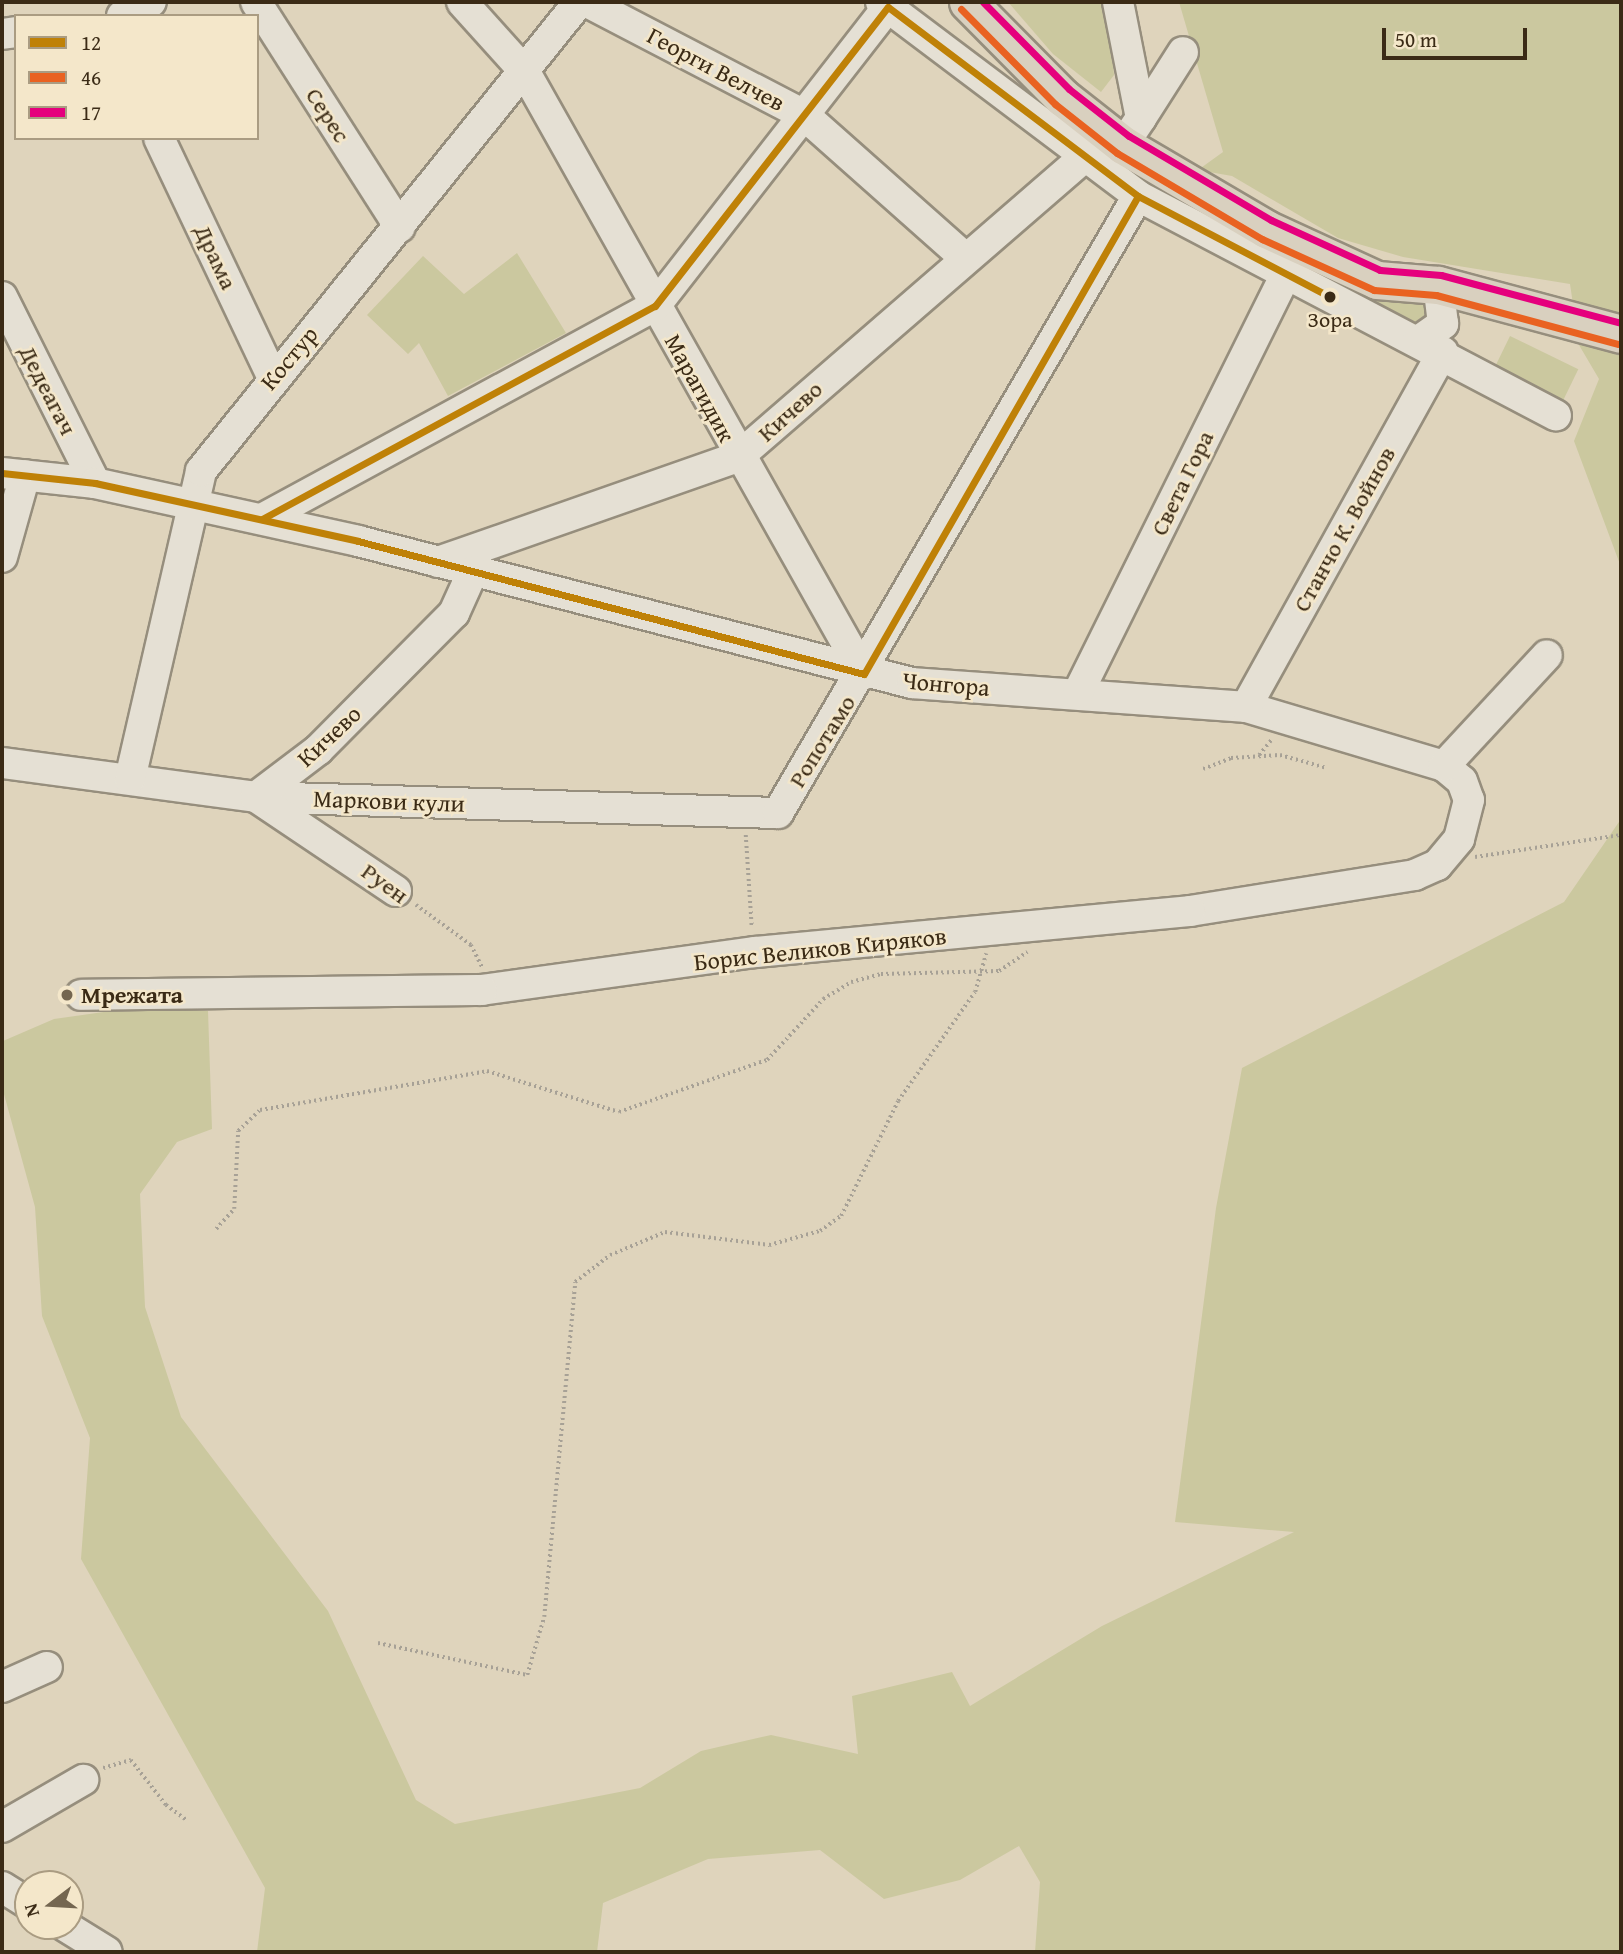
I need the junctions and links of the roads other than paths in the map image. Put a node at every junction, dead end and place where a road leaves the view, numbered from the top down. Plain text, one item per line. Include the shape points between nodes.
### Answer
1 (151, 2) edge
2 (256, 2) edge
3 (462, 2) edge
4 (579, 2) edge
5 (587, 2) edge
6 (968, 2) edge
7 (1118, 2) edge
8 (884, 5) edge
9 (126, 14) edge
10 (1182, 52) dead end
11 (525, 72) junction
12 (804, 115) junction
13 (1132, 132) junction
14 (160, 140) edge
15 (1084, 157) junction
16 (1138, 196) junction
17 (400, 227) junction
18 (1259, 242) junction
19 (964, 257) junction
20 (1286, 274) junction
21 (1438, 285) junction
22 (2, 297) edge
23 (655, 306) junction
24 (1613, 326) edge
25 (1430, 347) junction
26 (272, 376) junction
27 (1556, 415) dead end
28 (738, 457) junction
29 (13, 474) edge
30 (95, 483) junction
31 (190, 503) junction
32 (262, 519) junction
33 (2, 557) edge
34 (438, 562) junction
35 (473, 571) junction
36 (1547, 655) dead end
37 (864, 674) junction
38 (1078, 693) junction
39 (1246, 707) junction
40 (1444, 766) junction
41 (3, 768) edge
42 (130, 779) junction
43 (256, 797) junction
44 (778, 813) joint
45 (396, 891) road end
46 (81, 995) dead end
47 (47, 1667) dead end
48 (2, 1687) edge
49 (82, 1780) road end
50 (2, 1827) edge
51 (84, 1938) edge
52 (107, 1952) edge

1 - 9 street
2 - 17 street, Серес
3 - 11 street, Марагидик
4 - 11 street, Костур
5 - 12 street, Георги Велчев
6 - 13 main road via 1062,97
7 - 13 street
8 - 12 street
8 - 15 street
10 - 13 street
11 - 17 street, Костур
11 - 23 street, Марагидик
12 - 19 street, Георги Велчев
12 - 23 street
13 - 18 main road
14 - 26 street, Драма
15 - 16 street
15 - 19 street, Кичево
16 - 18 street
16 - 37 street, Ропотамо
17 - 26 street, Костур
18 - 20 street
18 - 21 main road via 1377,280
19 - 28 street, Кичево
20 - 25 street
20 - 38 street, Света Гора
21 - 24 main road
21 - 25 street via 1443,324
22 - 30 street, Дедеагач
23 - 28 street, Марагидик
23 - 32 street
25 - 27 street
25 - 39 street, Станчо К. Войнов
26 - 31 street, Костур via 201,471
28 - 34 street, Кичево
28 - 37 street, Марагидик
29 - 30 street, Чонгора
29 - 33 street
30 - 31 street, Чонгора
31 - 32 street, Чонгора
31 - 42 street, Костур
32 - 34 street, Чонгора
34 - 35 street, Чонгора
35 - 37 street, Чонгора
35 - 43 street, Кичево via 454,613 318,750
36 - 40 street
37 - 38 street, Чонгора via 912,683
37 - 44 street, Ропотамо
38 - 39 street, Чонгора
39 - 40 street, Чонгора
40 - 46 street, Борис Великов Киряков via 1462,781 1469,800 1466,822 1448,853 1415,875 1190,911 755,952 482,990
41 - 42 street, Маркови кули
42 - 43 street, Маркови кули
43 - 44 street, Маркови кули
43 - 45 street, Руен
47 - 48 street
49 - 50 street
51 - 52 street

